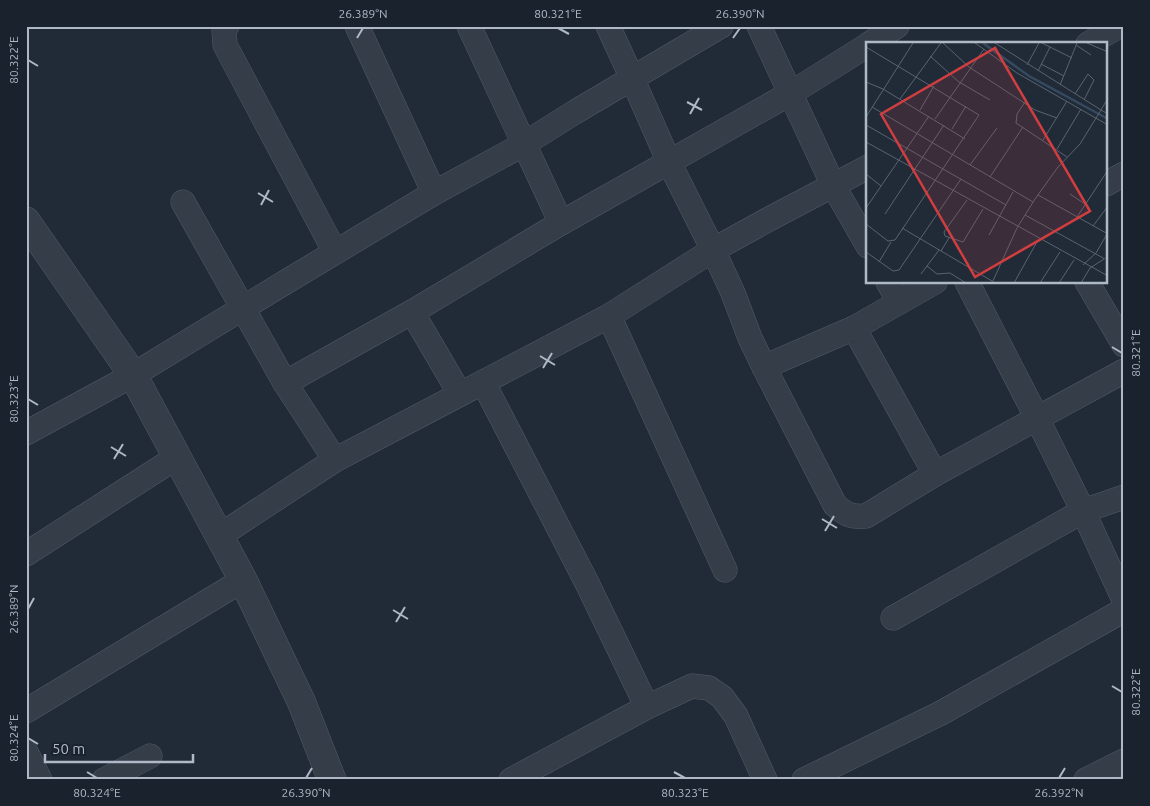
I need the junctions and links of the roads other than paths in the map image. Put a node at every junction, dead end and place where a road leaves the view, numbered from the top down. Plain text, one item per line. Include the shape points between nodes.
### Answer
1 (227, 26) edge
2 (357, 26) edge
3 (469, 26) edge
4 (608, 26) edge
5 (721, 26) edge
6 (759, 26) edge
7 (1119, 26) edge
8 (893, 32) edge
9 (872, 42) edge
10 (1091, 42) edge
11 (866, 45) edge
12 (632, 78) junction
13 (791, 93) junction
14 (524, 144) junction
15 (669, 162) junction
16 (866, 168) edge
17 (1124, 174) edge
18 (1108, 183) edge
19 (833, 185) junction
20 (434, 193) junction
21 (183, 202) dead end
22 (26, 221) edge
23 (560, 224) junction
24 (866, 243) edge
25 (713, 250) junction
26 (335, 252) junction
27 (928, 284) edge
28 (967, 284) edge
29 (1088, 284) edge
30 (894, 292) edge
31 (243, 308) junction
32 (412, 312) junction
33 (609, 316) junction
34 (854, 328) junction
35 (1124, 345) edge
36 (764, 368) junction
37 (1124, 371) edge
38 (133, 375) junction
39 (483, 382) junction
40 (285, 384) junction
41 (460, 394) junction
42 (1037, 418) junction
43 (26, 433) edge
44 (177, 456) junction
45 (335, 460) junction
46 (935, 474) junction
47 (1124, 498) edge
48 (1083, 511) junction
49 (219, 536) junction
50 (26, 554) edge
51 (725, 570) dead end
52 (243, 580) junction
53 (1124, 600) edge
54 (1124, 610) edge
55 (893, 618) dead end
56 (648, 707) junction
57 (26, 711) edge
58 (26, 752) edge
59 (150, 756) dead end
60 (1124, 761) edge
61 (514, 779) edge
62 (40, 780) edge
63 (104, 780) edge
64 (332, 780) edge
65 (765, 780) edge
66 (804, 780) edge
67 (1086, 780) edge

1 - 26 street via 224,30 225,45
2 - 20 street
3 - 14 street
4 - 12 street
5 - 12 street
6 - 13 street
7 - 10 street
8 - 9 street
11 - 13 street
12 - 14 street
12 - 15 street
13 - 15 street
13 - 19 street
14 - 20 street
14 - 23 street
15 - 23 street
15 - 25 street
16 - 19 street
17 - 18 street
19 - 24 street
19 - 25 street
20 - 26 street
21 - 31 street
22 - 38 street
23 - 32 street
25 - 33 street
25 - 36 street
26 - 31 street
27 - 30 street
28 - 42 street
29 - 35 street
30 - 34 street
31 - 38 street
31 - 40 street
32 - 40 street
32 - 41 street
33 - 39 street
33 - 51 street
34 - 36 street
34 - 46 street
36 - 46 street via 836,505 845,514 866,516
37 - 42 street
38 - 43 street
38 - 44 street
39 - 41 street
39 - 56 street
40 - 45 street
41 - 45 street
42 - 46 street
42 - 48 street
44 - 49 street
44 - 50 street
45 - 49 street
47 - 48 street
48 - 53 street
48 - 55 street
49 - 52 street
52 - 57 street
52 - 64 street via 301,701
54 - 66 street via 941,713
56 - 61 street
56 - 65 street via 692,686 709,688 722,697 736,716
58 - 62 street
59 - 63 street
60 - 67 street

